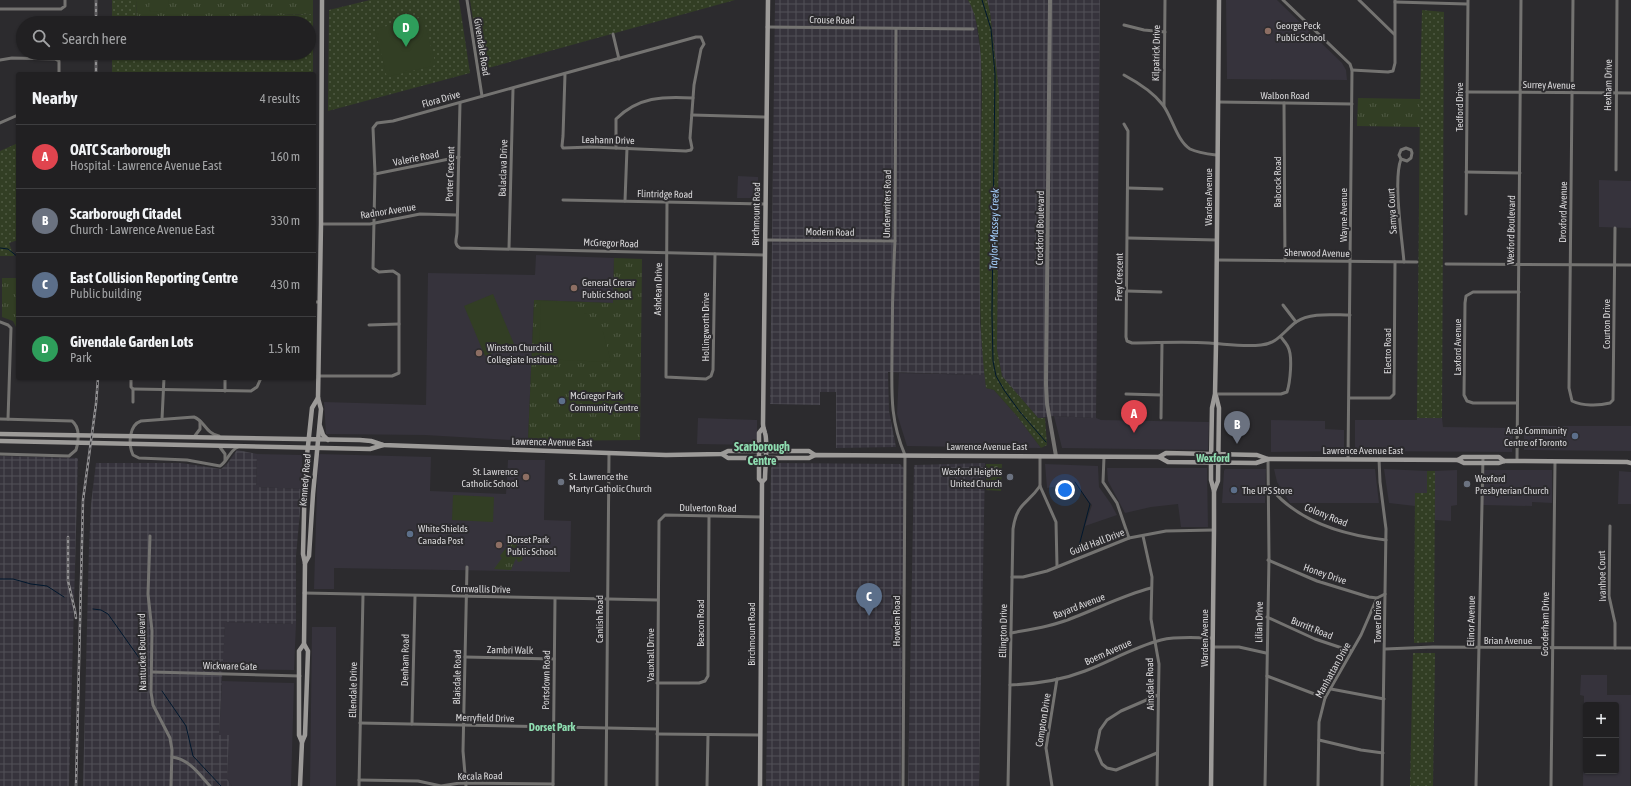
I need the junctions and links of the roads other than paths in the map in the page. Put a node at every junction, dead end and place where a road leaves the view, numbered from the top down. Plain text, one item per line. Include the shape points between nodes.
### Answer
1 (65, 0) edge
2 (322, 0) edge
3 (467, 0) edge
4 (768, 0) edge
5 (1050, 0) edge
6 (1165, 0) edge
7 (1219, 0) edge
8 (1283, 0) edge
9 (1359, 0) edge
10 (1468, 0) edge
11 (1521, 0) edge
12 (1574, 0) edge
13 (1617, 0) edge
14 (1395, 1) edge
15 (1468, 4) junction
16 (0, 9) edge
17 (1124, 24) dead end
18 (767, 27) junction
19 (896, 29) junction
20 (973, 29) dead end
21 (1165, 32) junction
22 (613, 34) dead end
23 (1394, 34) junction
24 (16, 58) edge
25 (619, 59) junction
26 (0, 60) edge
27 (57, 60) edge
28 (1352, 70) junction
29 (59, 72) edge
30 (565, 74) junction
31 (1124, 75) dead end
32 (513, 89) junction
33 (1467, 92) junction
34 (1520, 93) junction
35 (1573, 93) junction
36 (1616, 93) junction
37 (1631, 93) edge
38 (482, 96) junction
39 (692, 98) junction
40 (1218, 102) junction
41 (460, 103) junction
42 (1284, 103) junction
43 (1352, 104) junction
44 (1164, 106) junction
45 (692, 115) junction
46 (16, 116) edge
47 (766, 117) junction
48 (0, 122) edge
49 (1124, 124) dead end
50 (616, 148) junction
51 (627, 148) junction
52 (1217, 155) junction
53 (459, 158) junction
54 (1402, 159) junction
55 (1616, 170) dead end
56 (1466, 172) junction
57 (1520, 173) junction
58 (375, 174) junction
59 (1128, 188) junction
60 (1162, 188) dead end
61 (563, 200) dead end
62 (625, 201) junction
63 (667, 202) junction
64 (766, 204) junction
65 (1466, 214) dead end
66 (457, 215) junction
67 (321, 224) junction
68 (374, 224) junction
69 (1615, 228) dead end
70 (1128, 238) junction
71 (765, 240) junction
72 (1217, 240) junction
73 (894, 241) junction
74 (457, 246) joint
75 (509, 248) junction
76 (667, 252) junction
77 (714, 254) junction
78 (765, 255) junction
79 (1217, 260) junction
80 (1285, 261) junction
81 (1350, 262) junction
82 (1395, 262) junction
83 (1404, 262) junction
84 (1417, 262) dead end
85 (1446, 264) dead end
86 (1519, 264) junction
87 (1571, 264) junction
88 (1615, 265) junction
89 (1631, 265) edge
90 (1127, 291) junction
91 (1161, 292) dead end
92 (1519, 292) junction
93 (316, 302) edge
94 (320, 302) junction
95 (1283, 305) dead end
96 (1350, 315) junction
97 (0, 322) edge
98 (1296, 322) junction
99 (399, 324) junction
100 (369, 325) dead end
101 (1281, 337) junction
102 (1162, 344) junction
103 (1216, 344) junction
104 (318, 376) junction
105 (665, 376) joint
106 (131, 380) edge
107 (164, 380) edge
108 (226, 380) edge
109 (260, 380) edge
110 (133, 389) junction
111 (163, 390) junction
112 (225, 391) junction
113 (1126, 394) dead end
114 (1215, 394) junction
115 (1161, 395) junction
116 (318, 398) junction
117 (1350, 398) junction
118 (133, 402) dead end
119 (1517, 403) junction
120 (1594, 404) joint
121 (1161, 418) dead end
122 (0, 419) edge
123 (8, 419) junction
124 (162, 419) junction
125 (199, 420) junction
126 (320, 424) junction
127 (763, 428) junction
128 (0, 434) edge
129 (194, 437) junction
130 (222, 438) junction
131 (308, 440) junction
132 (318, 440) junction
133 (328, 440) junction
134 (0, 441) edge
135 (383, 445) junction
136 (218, 446) junction
137 (240, 446) junction
138 (308, 447) junction
139 (317, 448) junction
140 (759, 451) junction
141 (765, 451) junction
142 (609, 453) junction
143 (0, 454) edge
144 (722, 454) junction
145 (1211, 454) junction
146 (1218, 454) junction
147 (815, 455) junction
148 (905, 455) junction
149 (1040, 455) junction
150 (1056, 456) junction
151 (1159, 457) junction
152 (1483, 457) junction
153 (759, 458) junction
154 (765, 458) junction
155 (1104, 458) junction
156 (1268, 459) junction
157 (1348, 459) junction
158 (1379, 459) junction
159 (1458, 460) junction
160 (1504, 461) junction
161 (1517, 461) junction
162 (1630, 461) edge
163 (1218, 462) junction
164 (1555, 462) junction
165 (1211, 463) junction
166 (1482, 463) junction
167 (224, 464) junction
168 (762, 482) junction
169 (1040, 486) junction
170 (1269, 486) junction
171 (1214, 491) junction
172 (709, 516) junction
173 (762, 517) junction
174 (658, 523) joint
175 (1610, 526) dead end
176 (1214, 530) junction
177 (150, 536) dead end
178 (1143, 536) junction
179 (1129, 538) junction
180 (1386, 540) junction
181 (1268, 560) junction
182 (305, 564) junction
183 (1057, 566) junction
184 (467, 567) dead end
185 (1012, 577) junction
186 (1151, 588) junction
187 (304, 593) junction
188 (1385, 594) junction
189 (363, 595) junction
190 (415, 596) junction
191 (467, 597) junction
192 (1377, 598) junction
193 (555, 599) junction
194 (607, 600) junction
195 (658, 600) junction
196 (1268, 617) junction
197 (1012, 633) junction
198 (1213, 638) junction
199 (1155, 642) junction
200 (304, 644) junction
201 (1213, 647) junction
202 (1478, 648) junction
203 (1553, 648) junction
204 (1615, 648) junction
205 (1631, 648) edge
206 (1385, 649) junction
207 (1351, 651) junction
208 (1266, 653) junction
209 (465, 657) junction
210 (554, 659) junction
211 (152, 672) junction
212 (300, 676) junction
213 (308, 676) junction
214 (1267, 676) junction
215 (1057, 679) junction
216 (657, 683) junction
217 (1010, 685) junction
218 (1330, 688) junction
219 (1158, 695) junction
220 (1325, 698) junction
221 (1384, 699) junction
222 (360, 723) junction
223 (412, 724) junction
224 (464, 725) junction
225 (554, 727) junction
226 (606, 728) junction
227 (657, 729) junction
228 (657, 734) junction
229 (708, 735) junction
230 (760, 735) junction
231 (1319, 740) junction
232 (302, 742) junction
233 (1157, 753) junction
234 (1383, 753) junction
235 (172, 758) junction
236 (359, 780) junction
237 (466, 784) edge
238 (553, 785) edge
239 (171, 786) edge
240 (210, 786) edge
241 (300, 786) edge
242 (359, 786) edge
243 (606, 786) edge
244 (657, 786) edge
245 (707, 786) edge
246 (760, 786) edge
247 (903, 786) edge
248 (1008, 786) edge
249 (1052, 786) edge
250 (1157, 786) edge
251 (1211, 786) edge
252 (1265, 786) edge
253 (1318, 786) edge
254 (1382, 786) edge
255 (1476, 786) edge
256 (1551, 786) edge

1 - 16 street via 65,6 61,9
2 - 67 main road, Kennedy Road
3 - 38 street, Givendale Road
4 - 18 main road, Birchmount Road
5 - 150 street, Crockford Boulevard via 1046,384
6 - 21 street, Kilpatrick Drive
7 - 40 main road, Warden Avenue
8 - 28 street via 1350,64
9 - 23 street
10 - 15 street, Tedford Drive
11 - 34 street, Wexford Boulevard
12 - 35 street, Droxford Avenue
13 - 36 street, Hexham Drive
14 - 15 street
14 - 23 street
15 - 33 street, Tedford Drive
17 - 21 street via 1144,30
18 - 19 street, Crouse Road
18 - 47 main road, Birchmount Road
19 - 20 street
19 - 73 street, Underwriters Road
21 - 44 street, Kilpatrick Drive
22 - 25 street
23 - 28 street via 1393,71
24 - 26 street
25 - 30 street, Flora Drive
25 - 39 street, Flora Drive via 696,37 703,38 704,44 696,69
27 - 29 street
28 - 43 street, Wayne Avenue
30 - 32 street, Flora Drive
30 - 50 street, Leahann Drive via 562,146
31 - 44 street via 1143,86
32 - 38 street, Flora Drive
32 - 75 street, Balaclava Drive
33 - 34 street, Surrey Avenue
33 - 56 street, Tedford Drive
34 - 35 street, Surrey Avenue
34 - 57 street, Wexford Boulevard
35 - 36 street, Surrey Avenue
35 - 87 street, Droxford Avenue
36 - 37 street, Surrey Avenue
36 - 55 street, Hexham Drive
38 - 41 street, Flora Drive
39 - 45 street, Flora Drive
39 - 50 street via 665,96 625,110 616,119
40 - 42 street, Walbon Road
40 - 52 main road, Warden Avenue
41 - 53 street, Porter Crescent
41 - 58 street, Flora Drive via 376,124 373,128
42 - 43 street, Walbon Road
42 - 80 street, Babcock Road
43 - 81 street, Wayne Avenue
44 - 52 street via 1189,148
45 - 47 street
45 - 51 street, Leahann Drive via 691,150
46 - 48 street
47 - 64 main road, Birchmount Road
49 - 59 street, Frey Crescent via 1128,131
50 - 51 street, Leahann Drive
51 - 62 street
52 - 72 main road, Warden Avenue
53 - 58 street, Valerie Road
53 - 66 street, Porter Crescent
54 - 54 street, Samya Court via 1401,150 1410,150 1410,158 1407,161
54 - 83 street, Samya Court via 1399,165 1399,200
56 - 57 street
56 - 65 street, Tedford Drive
57 - 86 street, Wexford Boulevard
58 - 68 street, Flora Drive
59 - 60 street
59 - 70 street, Frey Crescent
61 - 62 street, Flintridge Road
62 - 63 street, Flintridge Road
63 - 64 street, Flintridge Road
63 - 76 street, Ashdean Drive
64 - 71 main road, Birchmount Road
66 - 68 street, Radnor Avenue via 420,214
66 - 74 street, Porter Crescent
67 - 68 street, Radnor Avenue
67 - 94 main road, Kennedy Road
68 - 99 street, Flora Drive via 373,268 379,272 393,271 399,275
69 - 88 street, Courton Drive
70 - 72 street
70 - 90 street, Frey Crescent
71 - 73 street, Modern Road
71 - 78 main road, Birchmount Road
72 - 79 main road, Warden Avenue
73 - 148 street, Underwriters Road via 893,414
74 - 75 street, McGregor Road
75 - 76 street, McGregor Road
76 - 77 street, McGregor Road
76 - 105 street, Ashdean Drive
77 - 78 street, McGregor Road
77 - 105 street, Hollingworth Drive via 711,376 706,379
78 - 127 main road, Birchmount Road
79 - 80 street, Sherwood Avenue
79 - 103 main road, Warden Avenue
80 - 81 street, Sherwood Avenue
81 - 82 street, Sherwood Avenue
81 - 96 street, Wayne Avenue
82 - 83 street, Sherwood Avenue
82 - 117 street, Electro Road via 1394,394 1390,398
83 - 84 street, Sherwood Avenue
85 - 86 street
86 - 87 street
86 - 92 street, Wexford Boulevard
87 - 88 street
87 - 120 street, Droxford Avenue via 1569,388 1572,401 1579,405
88 - 89 street
88 - 120 street, Courton Drive via 1613,400 1610,403
90 - 91 street
90 - 102 street, Frey Crescent via 1127,340 1132,343
92 - 119 street, Wexford Boulevard
92 - 119 street, Laxford Avenue via 1469,293 1466,296 1465,311 1464,395 1467,401
93 - 94 street
94 - 104 main road, Kennedy Road
95 - 98 street
96 - 98 street via 1312,316
96 - 117 street, Wayne Avenue
97 - 123 street via 11,328
98 - 101 street
99 - 100 street
99 - 104 street, Flora Drive via 397,375
101 - 103 street, Frey Crescent via 1261,345
101 - 114 street via 1289,348 1287,392
102 - 103 street, Frey Crescent
102 - 115 street
103 - 114 main road, Warden Avenue
104 - 116 main road, Kennedy Road
106 - 110 street
107 - 111 street
108 - 112 street
109 - 112 street via 255,390
110 - 111 street
110 - 118 street
111 - 112 street
111 - 124 street
113 - 115 street
114 - 145 main road, Warden Avenue via 1212,408
114 - 146 main road, Warden Avenue via 1219,408
115 - 121 street
116 - 126 main road, Kennedy Road via 321,409
116 - 131 main road, Kennedy Road via 312,408
117 - 157 street, Wayne Avenue
119 - 161 street, Wexford Boulevard
122 - 123 street
123 - 143 street via 72,421 78,429 77,446 69,456
124 - 125 street via 194,417
124 - 167 street via 134,424 130,448 134,457 191,460 216,466
125 - 129 street via 200,429
125 - 130 street, Lawrence Avenue East via 209,433
126 - 132 main road, Kennedy Road
126 - 133 main road via 323,435
127 - 140 main road, Birchmount Road via 759,433
127 - 141 main road, Birchmount Road via 766,433
128 - 129 main road, Lawrence Avenue East
129 - 130 main road, Lawrence Avenue East
130 - 131 main road, Lawrence Avenue East
131 - 132 main road, Lawrence Avenue East
131 - 138 main road, Kennedy Road
132 - 133 main road, Lawrence Avenue East
132 - 139 main road, Kennedy Road
133 - 135 main road, Lawrence Avenue East via 372,441
134 - 136 main road, Lawrence Avenue East
135 - 139 main road, Lawrence Avenue East via 370,449
135 - 142 main road, Lawrence Avenue East
136 - 137 main road, Lawrence Avenue East
136 - 167 street via 225,454
137 - 138 main road, Lawrence Avenue East
137 - 167 street via 232,451
138 - 139 main road, Lawrence Avenue East
138 - 182 main road, Kennedy Road via 303,515
139 - 182 main road, Kennedy Road via 310,525 310,556
140 - 141 main road, Lawrence Avenue East
140 - 144 main road, Lawrence Avenue East via 728,451
140 - 153 main road, Birchmount Road
141 - 147 main road, Lawrence Avenue East via 808,451
141 - 154 main road, Birchmount Road
142 - 144 main road, Lawrence Avenue East
142 - 194 street, Canlish Road
144 - 153 main road, Lawrence Avenue East via 728,458
145 - 146 main road, Lawrence Avenue East
145 - 151 main road, Lawrence Avenue East via 1166,453
145 - 165 main road, Warden Avenue
146 - 156 main road, Lawrence Avenue East via 1257,454
146 - 163 main road, Warden Avenue
147 - 148 main road, Lawrence Avenue East
147 - 154 main road, Lawrence Avenue East via 809,458
148 - 149 main road, Lawrence Avenue East
148 - 247 street, Howden Road
149 - 150 main road, Lawrence Avenue East
149 - 169 street
150 - 155 main road, Lawrence Avenue East
151 - 155 main road, Lawrence Avenue East
151 - 165 main road, Lawrence Avenue East via 1168,462
152 - 159 main road, Lawrence Avenue East via 1463,457
152 - 160 main road, Lawrence Avenue East via 1499,457
152 - 166 street, Elinor Avenue
153 - 154 main road, Lawrence Avenue East
153 - 168 main road, Birchmount Road via 759,479
154 - 168 main road, Birchmount Road via 765,479
155 - 179 street via 1103,482 1117,503
156 - 157 main road, Lawrence Avenue East
156 - 163 main road, Lawrence Avenue East via 1256,463
156 - 170 street, Lilian Drive
157 - 158 main road, Lawrence Avenue East
158 - 159 main road, Lawrence Avenue East
158 - 180 street, Tower Drive
159 - 166 main road, Lawrence Avenue East via 1464,463
160 - 161 main road, Lawrence Avenue East
160 - 166 main road, Lawrence Avenue East
161 - 164 main road, Lawrence Avenue East
162 - 164 main road, Lawrence Avenue East
163 - 165 main road, Lawrence Avenue East
163 - 171 main road, Warden Avenue via 1218,481
164 - 203 street, Gooderham Drive
165 - 171 main road, Warden Avenue
166 - 202 street, Elinor Avenue
168 - 173 main road, Birchmount Road
169 - 183 street via 1056,522
169 - 185 street, Ellington Drive via 1020,507 1014,520
170 - 180 street, Colony Road via 1286,505 1303,516 1340,532
170 - 181 street, Lilian Drive
171 - 176 main road, Warden Avenue
172 - 173 street, Dulverton Road
172 - 174 street, Dulverton Road via 665,515
172 - 216 street, Beacon Road via 708,676 705,681 699,683
173 - 230 main road, Birchmount Road
174 - 195 street, Vauxhall Drive
175 - 204 street, Ivanhoe Court via 1609,596 1615,624
176 - 178 street, Guild Hall Drive via 1166,531
176 - 198 main road, Warden Avenue
177 - 211 street, Nantucket Boulevard via 149,605
178 - 179 street, Guild Hall Drive
178 - 186 street, Ainsdale Road via 1152,577
179 - 183 street, Guild Hall Drive
180 - 188 street, Tower Drive
181 - 192 street, Honey Drive via 1317,581
181 - 196 street, Lilian Drive
182 - 187 main road, Kennedy Road
183 - 185 street, Guild Hall Drive via 1033,575
184 - 191 street, Blaisdale Road
185 - 197 street, Ellington Drive
186 - 197 street, Bayard Avenue via 1132,593 1050,626
186 - 199 street, Ainsdale Road via 1151,619
187 - 189 street, Cornwallis Drive
187 - 200 main road, Kennedy Road
188 - 192 street
188 - 206 street, Tower Drive
189 - 190 street, Cornwallis Drive
189 - 222 street, Ellendale Drive
190 - 191 street, Cornwallis Drive
190 - 223 street, Denham Road
191 - 193 street, Cornwallis Drive
191 - 209 street, Blaisdale Road
192 - 207 street, Manhattan Drive
193 - 194 street, Cornwallis Drive
193 - 210 street, Portsdown Road
194 - 195 street, Cornwallis Drive
194 - 226 street, Canlish Road
195 - 216 street, Vauxhall Drive
196 - 207 street, Burritt Road via 1315,639
196 - 208 street, Lilian Drive
197 - 217 street, Ellington Drive
198 - 199 street, Boem Avenue via 1179,638
198 - 201 main road, Warden Avenue
199 - 215 street, Boem Avenue via 1083,672
199 - 219 street, Ainsdale Road
200 - 212 main road, Kennedy Road via 299,651
200 - 213 main road, Kennedy Road via 308,651
201 - 208 street via 1239,647
201 - 251 main road, Warden Avenue
202 - 203 street, Brian Avenue
202 - 206 street, Brian Avenue
202 - 255 street, Elinor Avenue
203 - 204 street, Brian Avenue
203 - 256 street, Gooderham Drive
204 - 205 street, Brian Avenue
206 - 221 street, Tower Drive
207 - 218 street, Manhattan Drive
208 - 214 street, Lilian Drive
209 - 210 street, Zambri Walk
209 - 224 street, Blaisdale Road
210 - 225 street, Portsdown Road
211 - 212 street, Wickware Gate
211 - 235 street, Nantucket Boulevard via 151,697 170,738
212 - 213 street, Wickware Gate
212 - 232 main road, Kennedy Road via 299,735
213 - 232 main road, Kennedy Road via 305,735
214 - 220 street
214 - 252 street, Lilian Drive
215 - 217 street, Boem Avenue
215 - 249 street, Compton Drive via 1046,748
216 - 227 street, Vauxhall Drive
217 - 248 street, Ellington Drive
218 - 220 street, Manhattan Drive
218 - 221 street
219 - 233 street, Ainsdale Road
219 - 233 street via 1107,720 1100,730 1096,750 1102,764 1116,770
220 - 231 street, Manhattan Drive via 1320,716
221 - 234 street, Tower Drive
222 - 223 street, Merryfield Drive
222 - 236 street, Ellendale Drive
223 - 224 street, Merryfield Drive
224 - 225 street, Merryfield Drive
224 - 237 street, Blaisdale Road via 463,755
225 - 226 street, Merryfield Drive
225 - 238 street, Portsdown Road
226 - 227 street, Merryfield Drive
226 - 243 street, Canlish Road
227 - 228 street, Vauxhall Drive
228 - 229 street
228 - 244 street, Vauxhall Drive
229 - 230 street
229 - 245 street
230 - 246 main road, Birchmount Road
231 - 234 street
231 - 253 street, Manhattan Drive
232 - 241 main road, Kennedy Road
233 - 250 street, Ainsdale Road
234 - 254 street, Tower Drive
235 - 239 street, Nantucket Boulevard
235 - 240 street via 179,758 190,764
236 - 237 street, Kecala Road via 418,781 441,786
236 - 242 street, Ellendale Drive
237 - 238 street, Kecala Road

